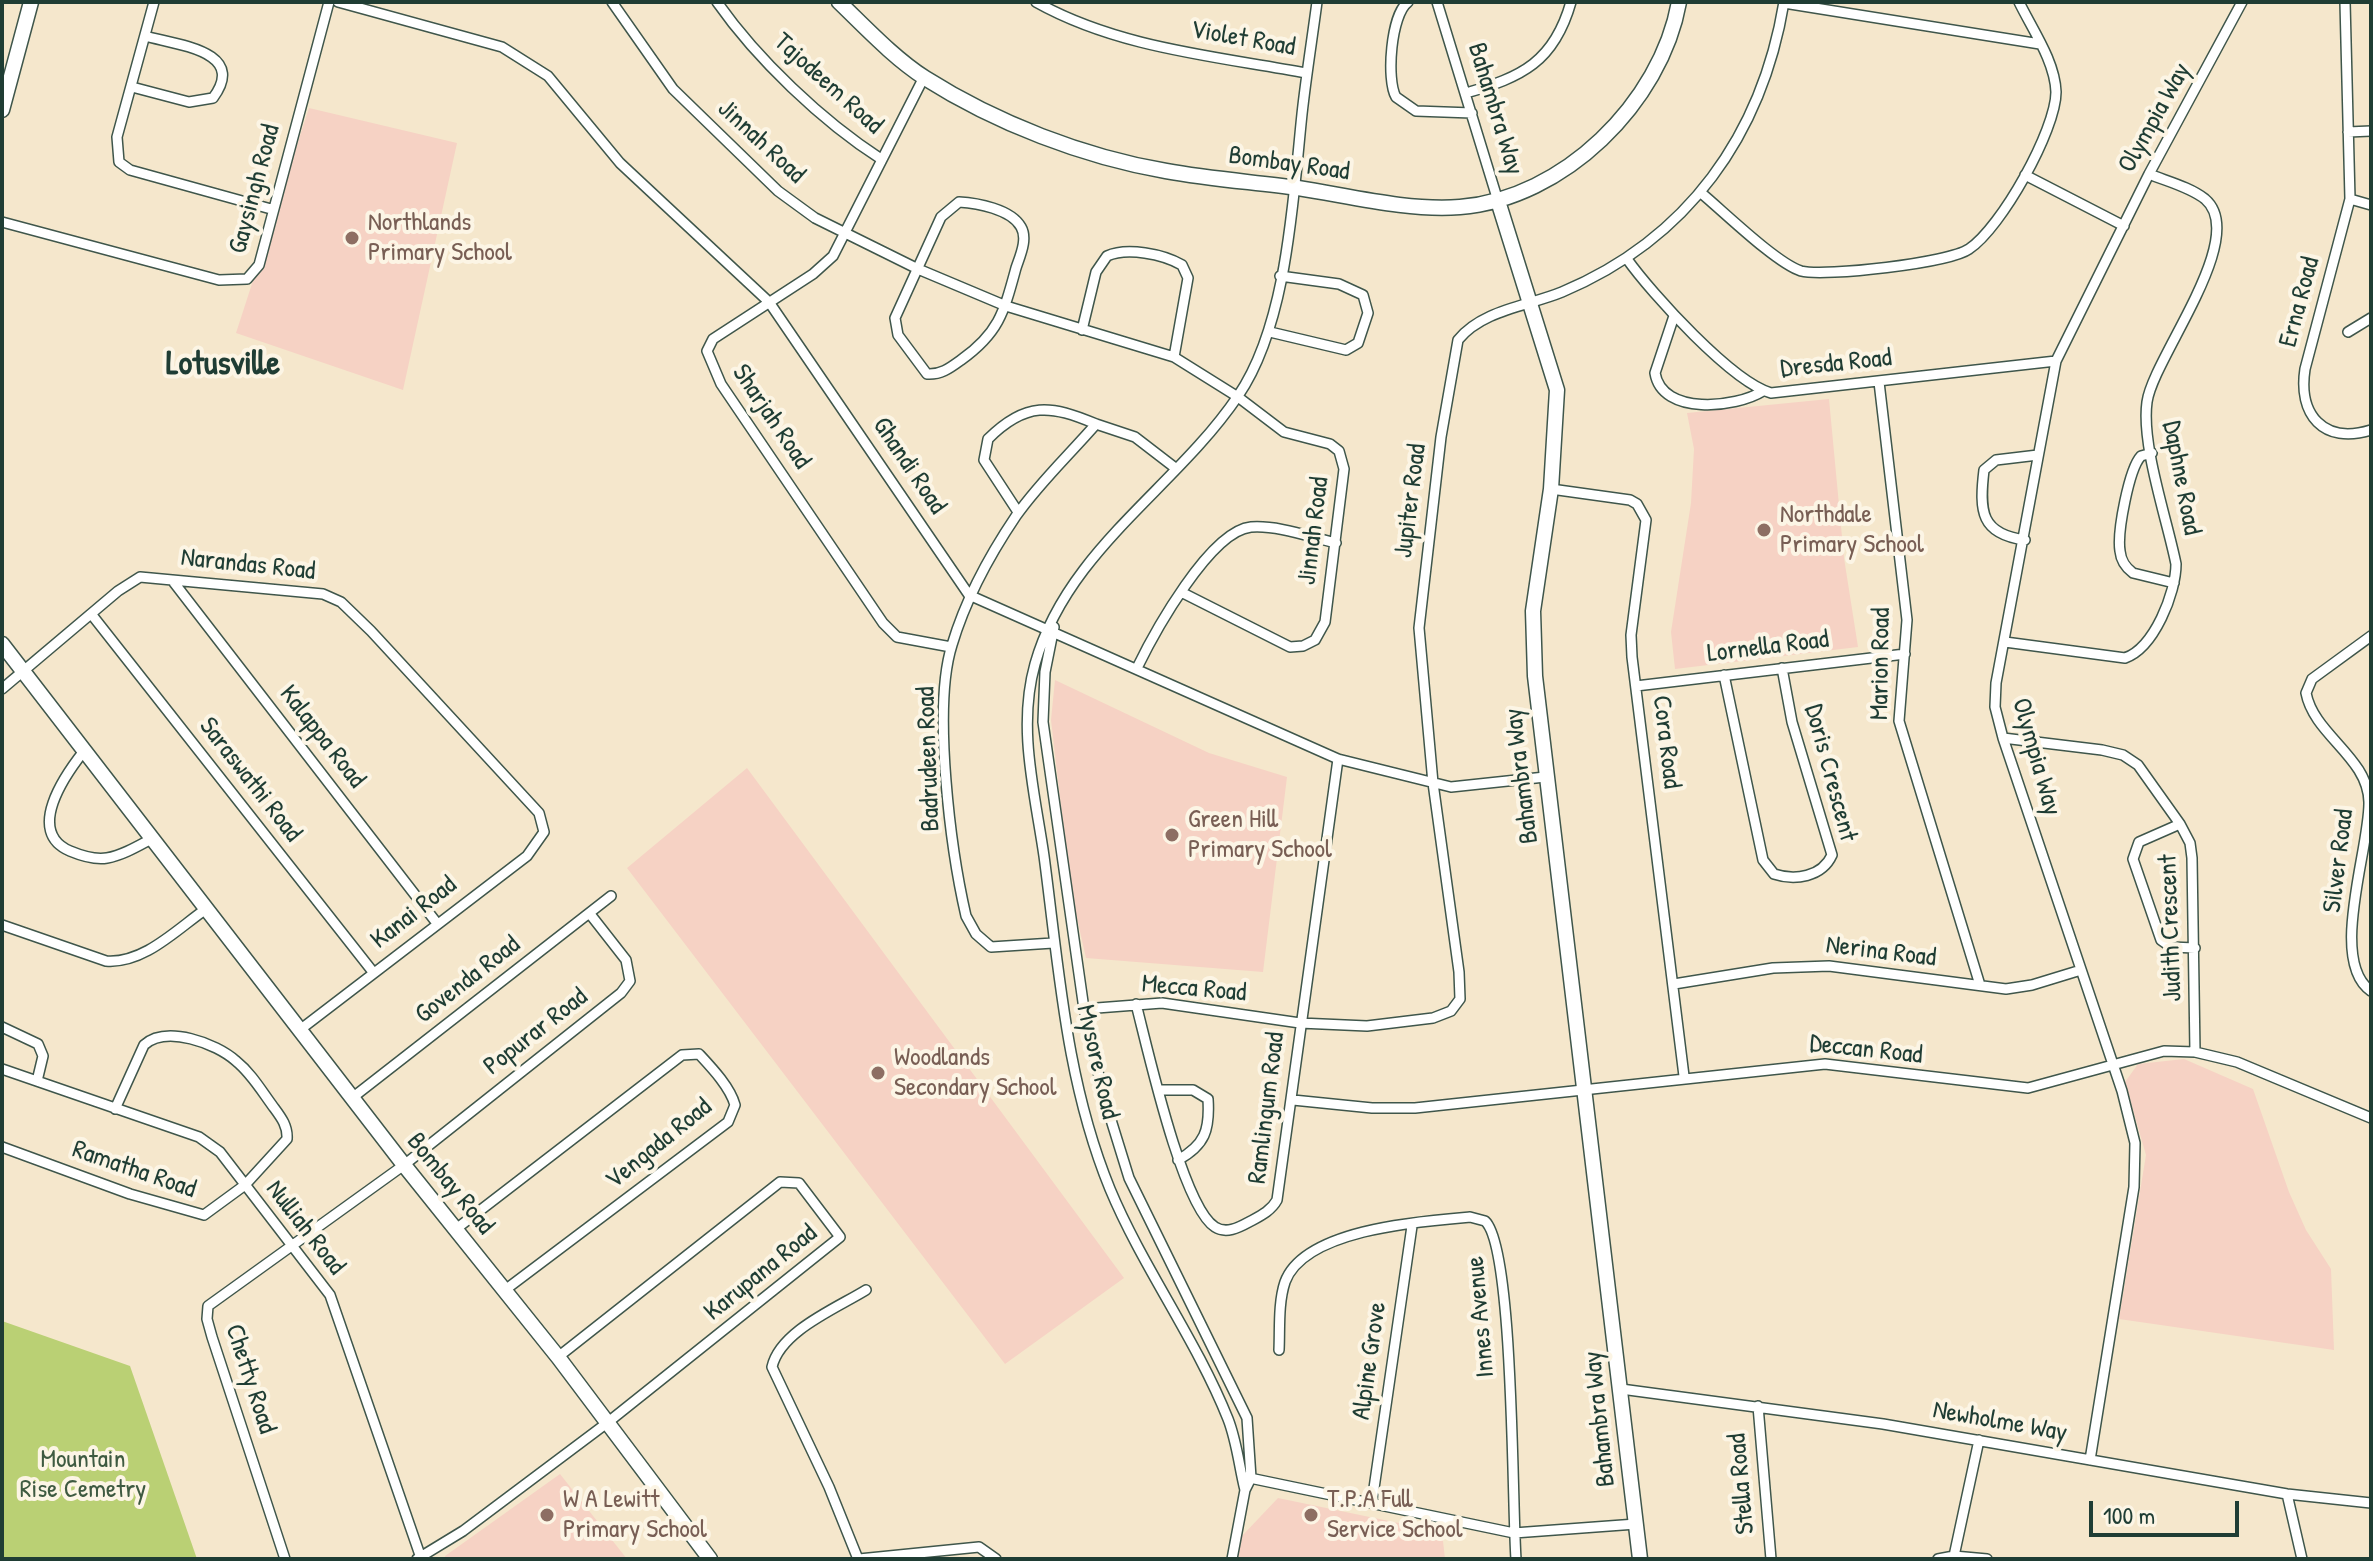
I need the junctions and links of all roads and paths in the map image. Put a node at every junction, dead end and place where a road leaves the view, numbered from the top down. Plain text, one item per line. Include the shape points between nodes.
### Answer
1 (31, 2) edge
2 (154, 2) edge
3 (329, 2) edge
4 (338, 2) edge
5 (612, 2) edge
6 (717, 2) edge
7 (839, 2) edge
8 (1036, 2) edge
9 (1317, 2) edge
10 (1408, 2) edge
11 (1437, 2) edge
12 (1571, 2) edge
13 (1679, 2) edge
14 (2019, 2) edge
15 (2242, 2) edge
16 (2345, 2) edge
17 (1784, 3) edge
18 (145, 36) junction
19 (2040, 44) junction
20 (1306, 73) junction
21 (924, 77) junction
22 (132, 87) junction
23 (1466, 93) junction
24 (2, 110) edge
25 (1472, 113) junction
26 (2371, 131) edge
27 (2348, 132) junction
28 (881, 159) junction
29 (2149, 174) junction
30 (2025, 175) junction
31 (1294, 187) junction
32 (1700, 192) junction
33 (2350, 199) junction
34 (1498, 201) junction
35 (2371, 205) edge
36 (271, 209) junction
37 (2, 222) edge
38 (2124, 226) junction
39 (846, 233) junction
40 (1627, 259) junction
41 (918, 269) junction
42 (1280, 276) junction
43 (769, 302) junction
44 (1530, 304) junction
45 (1006, 306) junction
46 (1674, 316) junction
47 (2371, 318) edge
48 (1082, 330) junction
49 (1270, 332) junction
50 (2348, 332) dead end
51 (1174, 357) junction
52 (2056, 361) junction
53 (1879, 382) junction
54 (1763, 391) junction
55 (1238, 397) junction
56 (1096, 424) junction
57 (2371, 430) edge
58 (2152, 453) junction
59 (2038, 455) junction
60 (1174, 467) junction
61 (1551, 489) junction
62 (1018, 512) junction
63 (2025, 540) junction
64 (1336, 543) junction
65 (172, 580) junction
66 (2174, 583) junction
67 (1181, 592) junction
68 (969, 595) junction
69 (92, 615) junction
70 (1050, 630) junction
71 (2371, 636) edge
72 (2005, 642) junction
73 (2, 644) edge
74 (951, 647) junction
75 (1905, 654) junction
76 (1137, 668) junction
77 (1782, 668) junction
78 (23, 670) junction
79 (1724, 675) junction
80 (1636, 686) junction
81 (2, 689) edge
82 (2003, 738) junction
83 (84, 751) junction
84 (1338, 759) junction
85 (1545, 777) junction
86 (1433, 783) junction
87 (2180, 824) junction
88 (544, 825) joint
89 (153, 838) junction
90 (611, 896) dead end
91 (206, 909) junction
92 (590, 914) junction
93 (436, 922) junction
94 (2, 925) edge
95 (1053, 943) junction
96 (2195, 948) junction
97 (2081, 970) junction
98 (373, 972) junction
99 (1674, 984) junction
100 (1980, 985) junction
101 (2371, 991) edge
102 (1136, 1004) junction
103 (1084, 1009) junction
104 (1300, 1023) junction
105 (2, 1027) edge
106 (301, 1029) junction
107 (2195, 1052) junction
108 (2113, 1063) junction
109 (2, 1069) edge
110 (1684, 1076) junction
111 (37, 1081) junction
112 (1584, 1088) junction
113 (1158, 1090) junction
114 (352, 1098) junction
115 (1293, 1100) junction
116 (115, 1109) junction
117 (2371, 1118) edge
118 (2, 1147) edge
119 (1178, 1160) junction
120 (404, 1165) junction
121 (245, 1185) junction
122 (1412, 1226) junction
123 (456, 1229) junction
124 (294, 1247) junction
125 (505, 1290) junction
126 (866, 1290) dead end
127 (1279, 1350) dead end
128 (558, 1357) junction
129 (1621, 1389) junction
130 (1758, 1406) junction
131 (607, 1423) junction
132 (1979, 1440) junction
133 (2090, 1460) junction
134 (1246, 1478) junction
135 (2287, 1494) junction
136 (1372, 1502) junction
137 (2371, 1503) edge
138 (1636, 1524) junction
139 (1514, 1533) junction
140 (1954, 1556) junction
141 (419, 1558) edge
142 (285, 1559) edge
143 (710, 1559) edge
144 (858, 1559) edge
145 (996, 1559) edge
146 (1232, 1559) edge
147 (1516, 1559) edge
148 (1640, 1559) edge
149 (1771, 1559) edge
150 (1938, 1559) edge
151 (1987, 1559) edge
152 (2302, 1559) edge

1 - 24 street
2 - 18 street
3 - 36 street, Gaysingh Road
4 - 43 street, Ghandi Road via 478,40 531,63 568,97 620,163
5 - 39 street, Jinnah Road via 660,74 694,111 797,207
6 - 28 street, Tajodeem Road via 742,36 834,124
7 - 21 street, Bombay Road
8 - 20 street, Violet Road via 1139,42
9 - 20 street, Mysore Road
10 - 25 street via 1397,17 1389,75 1396,97 1416,111
11 - 23 street, Bahambra Way
12 - 23 street via 1546,55 1534,67
13 - 34 street, Bombay Road via 1670,40 1656,67 1616,123 1562,170
14 - 19 street
15 - 29 street, Olympia Way
16 - 27 street, Erna Road
17 - 19 street
17 - 32 street, Jupiter Road via 1753,115
18 - 22 street
18 - 22 street via 213,57 224,76 213,98 200,103
19 - 30 street via 2056,94
20 - 31 street, Mysore Road
21 - 28 street, Sharjah Road
21 - 31 street, Bombay Road via 1048,138 1119,161
22 - 36 street via 116,147 123,166
23 - 25 street, Bahambra Way
25 - 34 street, Bahambra Way
26 - 27 street
27 - 33 street, Erna Road
28 - 39 street, Sharjah Road
29 - 38 street, Olympia Way
29 - 58 street, Daphne Road via 2204,198 2216,225 2198,291 2149,391 2146,417
30 - 32 street via 1984,238 1957,256 1818,272 1804,272 1782,260
30 - 38 street
31 - 34 street, Bombay Road via 1426,206
31 - 42 street, Mysore Road
32 - 40 street, Jupiter Road
33 - 35 street
33 - 57 street, Erna Road via 2302,395 2307,411 2324,427 2350,433
34 - 44 street, Bahambra Way
36 - 37 street, Gaysingh Road via 259,265 247,279 233,282
38 - 52 street, Olympia Way
39 - 41 street, Jinnah Road
39 - 43 street, Sharjah Road via 826,264
40 - 44 street, Jupiter Road
40 - 46 street, Dresda Road
41 - 45 street, Jinnah Road
41 - 45 street via 897,310 896,327 927,374 949,369 986,342
41 - 45 street via 941,217 953,204 974,202 1004,213 1019,223 1024,235
42 - 49 street, Mysore Road
42 - 49 street via 1350,286 1363,295 1368,313 1358,343 1346,350
43 - 68 street, Ghandi Road
43 - 74 street, Sharjah Road via 708,345 713,370 883,623 897,637
44 - 61 street, Bahambra Way via 1557,390
44 - 86 street, Jupiter Road via 1475,323 1454,352 1419,628
45 - 48 street, Jinnah Road
46 - 54 street, Dresda Road
46 - 54 street via 1655,373 1659,387 1709,405 1744,401
47 - 50 street
48 - 51 street, Jinnah Road
48 - 51 street via 1096,272 1107,256 1121,252 1165,258 1182,265 1188,278
49 - 55 street, Mysore Road
51 - 55 street, Jinnah Road
52 - 53 street, Dresda Road
52 - 59 street, Olympia Way
53 - 54 street, Dresda Road via 1778,394
53 - 75 street, Marion Road via 1907,620
55 - 60 street, Mysore Road
55 - 64 street, Jinnah Road via 1284,432 1339,451 1344,469
56 - 60 street via 1135,437
56 - 62 street, Badrudeen Road
56 - 62 street via 1038,408 988,439 984,460
58 - 66 street, Daphne Road via 2176,564
58 - 66 street via 2141,456 2134,466 2120,553 2133,573
59 - 63 street, Olympia Way
59 - 63 street via 1996,460 1984,470 1988,525 1999,535
60 - 70 street, Mysore Road via 1072,585
61 - 80 street, Cora Road via 1630,500 1643,512 1645,534 1631,635
61 - 85 street, Bahambra Way via 1533,611
62 - 68 street, Badrudeen Road
63 - 72 street, Olympia Way
64 - 67 street via 1260,527 1242,529
64 - 67 street, Jinnah Road via 1325,622 1315,640 1303,646 1270,639
65 - 69 street, Narandas Road via 140,577
65 - 88 street, Narandas Road via 315,593 341,602 539,813
65 - 93 street, Kalappa Road
66 - 72 street, Daphne Road via 2148,639 2125,658
67 - 76 street
68 - 70 street
68 - 74 street, Badrudeen Road
69 - 78 street, Narandas Road
69 - 98 street, Saraswathi Road
70 - 76 street
70 - 95 street, Mysore Road via 1032,677 1027,732
70 - 103 street, Mysore Road via 1043,722
71 - 101 street, Silver Road via 2312,679 2306,693 2368,791 2352,950 2355,972
72 - 82 street, Olympia Way via 1995,698
73 - 78 street, Bombay Road
74 - 95 street, Badrudeen Road via 945,703 947,782 966,916 991,947
75 - 77 street, Lornella Road
75 - 100 street, Marion Road via 1898,712 1903,744
76 - 84 street
77 - 79 street, Lornella Road
77 - 79 street, Doris Crescent via 1792,722 1832,855 1806,877 1774,874 1763,860
78 - 81 street, Narandas Road
78 - 83 street, Bombay Road
79 - 80 street, Lornella Road
80 - 99 street, Cora Road
82 - 87 street, Judith Crescent via 2123,755 2150,778
82 - 97 street, Olympia Way
83 - 89 street, Bombay Road
83 - 89 street via 50,811 57,842 76,854 100,859
84 - 86 street
84 - 104 street, Ramlingum Road
85 - 86 street via 1474,786
85 - 112 street, Bahambra Way
86 - 104 street, Jupiter Road via 1460,999 1433,1018 1346,1027
87 - 96 street, Judith Crescent via 2190,843
87 - 96 street via 2139,842 2133,859 2161,940 2171,947
88 - 93 street, Kanai Road via 541,839 527,856
89 - 91 street, Bombay Road
90 - 92 street, Govenda Road
91 - 94 street via 124,962 106,961
91 - 106 street, Bombay Road
92 - 114 street, Govenda Road
92 - 120 street, Popurar Road via 626,960 628,985
93 - 98 street, Kanai Road
95 - 134 street, Mysore Road via 1070,1049 1102,1167 1227,1417
96 - 107 street, Judith Crescent
97 - 100 street, Nerina Road via 2016,988
97 - 108 street, Olympia Way
98 - 106 street, Kanai Road
99 - 100 street, Nerina Road via 1773,968 1829,966
99 - 110 street, Cora Road
102 - 103 street, Mecca Road
102 - 104 street, Mecca Road
102 - 113 street, Ramlingum Road
103 - 134 street, Mysore Road via 1129,1178 1247,1418
104 - 115 street, Ramlingum Road
105 - 111 street via 38,1044 43,1056
106 - 114 street, Bombay Road
107 - 108 street, Deccan Road via 2148,1053
107 - 117 street, Deccan Road via 2260,1072
108 - 110 street, Deccan Road via 2028,1088 1825,1064
108 - 133 street, Olympia Way via 2136,1158
109 - 111 street, Nulliah Road
110 - 112 street, Deccan Road
111 - 116 street, Nulliah Road
112 - 115 street, Deccan Road via 1405,1109
112 - 129 street, Bahambra Way
113 - 119 street, Ramlingum Road
113 - 119 street via 1193,1090 1208,1099 1205,1138
114 - 120 street, Bombay Road
115 - 119 street, Ramlingum Road via 1277,1200 1244,1225 1227,1231 1212,1226
116 - 121 street, Nulliah Road via 199,1137 220,1152
116 - 121 street via 138,1054 150,1039 169,1034 231,1056 256,1082 288,1132 283,1147
118 - 121 street, Ramatha Road via 198,1215 210,1213
120 - 123 street, Bombay Road
120 - 124 street, Chetty Road
121 - 124 street, Nulliah Road
122 - 127 street, Innes Avenue via 1354,1233 1299,1260 1281,1298
122 - 136 street, Alpine Grove
122 - 139 street, Innes Avenue via 1479,1218 1495,1234 1506,1336
123 - 125 street, Bombay Road
123 - 125 street, Vengada Road via 682,1055 699,1054 709,1064 733,1098 728,1122
124 - 141 street, Nulliah Road via 339,1314
124 - 142 street, Chetty Road via 220,1295 206,1311
125 - 128 street, Bombay Road
126 - 144 street via 793,1337 772,1367
128 - 131 street, Bombay Road
128 - 131 street, Karupana Road via 771,1188 793,1181 817,1204 840,1237
129 - 130 street, Newholme Way
129 - 138 street, Bahambra Way
130 - 132 street, Newholme Way
130 - 149 street, Stella Road
131 - 141 street
131 - 143 street, Bombay Road
132 - 133 street, Newholme Way
132 - 140 street
133 - 135 street, Newholme Way
134 - 136 street
134 - 146 street
135 - 137 street, Newholme Way
135 - 152 street
136 - 139 street
138 - 139 street
138 - 148 street, Bahambra Way
139 - 147 street, Innes Avenue
140 - 150 street
140 - 151 street
144 - 145 street via 979,1547

